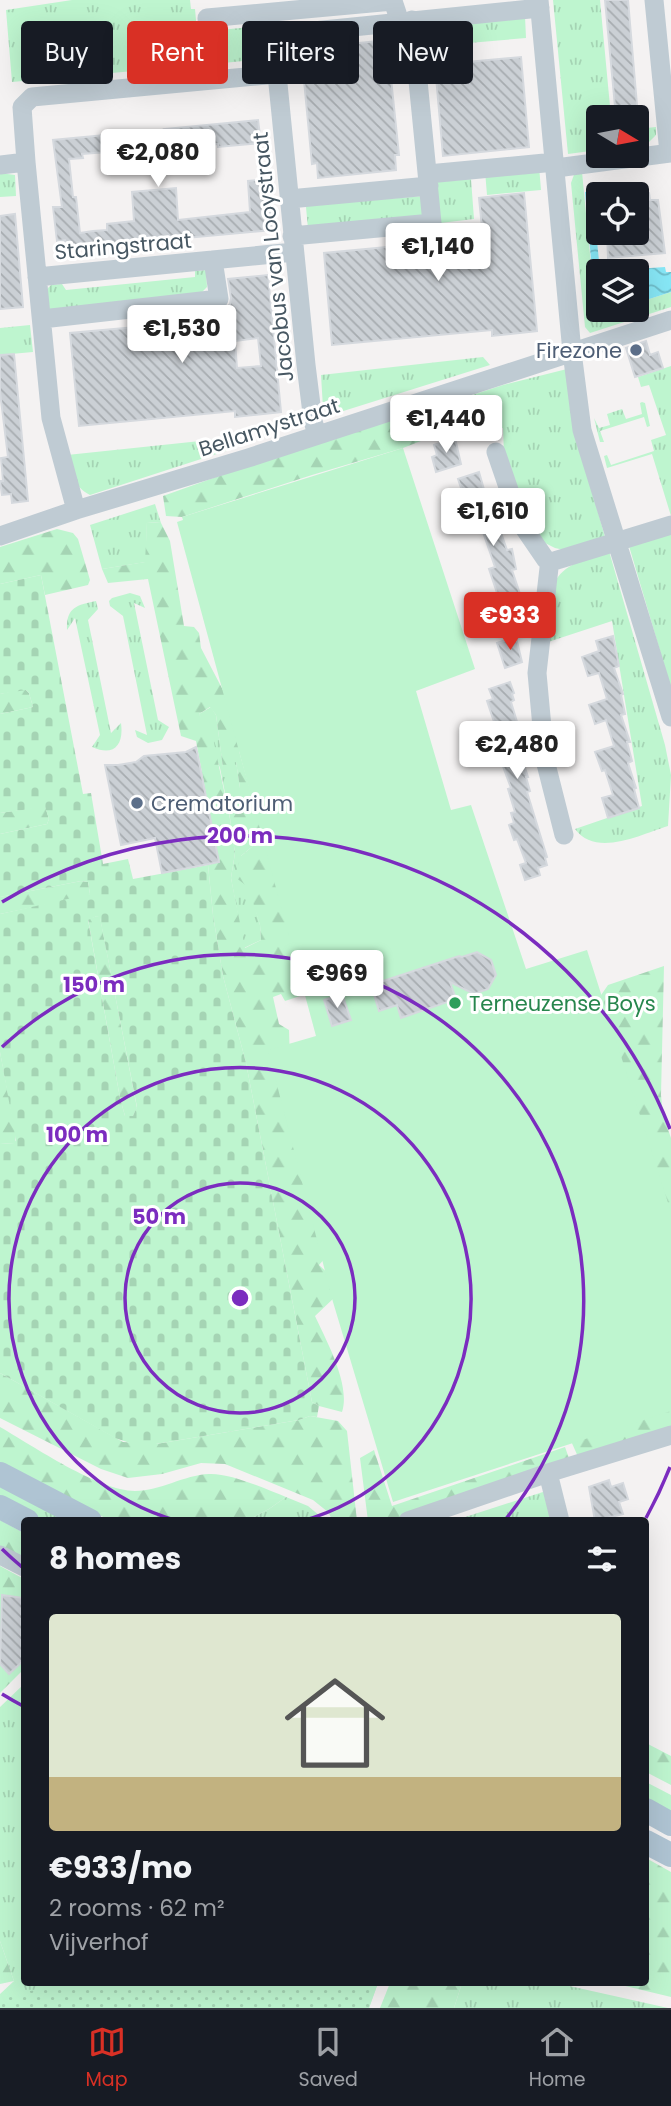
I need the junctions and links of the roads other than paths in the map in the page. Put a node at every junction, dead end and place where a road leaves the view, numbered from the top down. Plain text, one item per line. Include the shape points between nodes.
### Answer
1 (654, 0) edge
2 (540, 4) edge
3 (207, 21) edge
4 (406, 21) joint
5 (160, 84) edge
6 (278, 84) edge
7 (415, 84) edge
8 (670, 153) edge
9 (26, 162) junction
10 (0, 165) edge
11 (556, 165) junction
12 (428, 180) junction
13 (289, 199) junction
14 (293, 244) junction
15 (214, 260) junction
16 (37, 277) junction
17 (42, 319) junction
18 (671, 320) edge
19 (572, 352) junction
20 (317, 435) junction
21 (496, 452) dead end
22 (76, 510) junction
23 (671, 525) edge
24 (0, 536) edge
25 (617, 542) junction
26 (549, 563) junction
27 (671, 717) edge
28 (564, 835) dead end
29 (671, 1434) edge
30 (548, 1473) junction
31 (0, 1474) edge
32 (0, 1507) edge
33 (82, 1517) edge
34 (420, 1517) edge
35 (559, 1517) edge
36 (21, 1518) edge
37 (0, 1555) edge
38 (21, 1566) edge
39 (649, 1812) edge
40 (671, 1824) edge
41 (649, 1844) edge
42 (671, 1855) edge

1 - 8 street
2 - 4 street
2 - 11 street
3 - 4 street via 393,1
5 - 9 street via 32,96 22,107
6 - 13 street, Jacobus van Looystraat
7 - 12 street
8 - 11 street
9 - 10 street
9 - 16 street
11 - 12 street via 474,170
11 - 19 street
12 - 13 street
12 - 14 street, Staringstraat via 432,223
13 - 14 street, Jacobus van Looystraat
14 - 15 street, Staringstraat
14 - 20 street, Jacobus van Looystraat
15 - 16 street, Staringstraat
15 - 17 street, Staringstraat via 219,299
16 - 17 street
17 - 22 street via 51,418
18 - 19 street, Bellamystraat
19 - 20 street, Bellamystraat
19 - 25 street via 582,430
20 - 22 street, Bellamystraat
21 - 26 street via 520,522
22 - 24 street, Bellamystraat
23 - 25 street
25 - 26 street
25 - 27 street
26 - 28 street via 537,673 545,760
29 - 30 street
30 - 34 street
30 - 35 street
31 - 33 main road
32 - 36 main road
37 - 38 street
39 - 40 main road
41 - 42 main road

